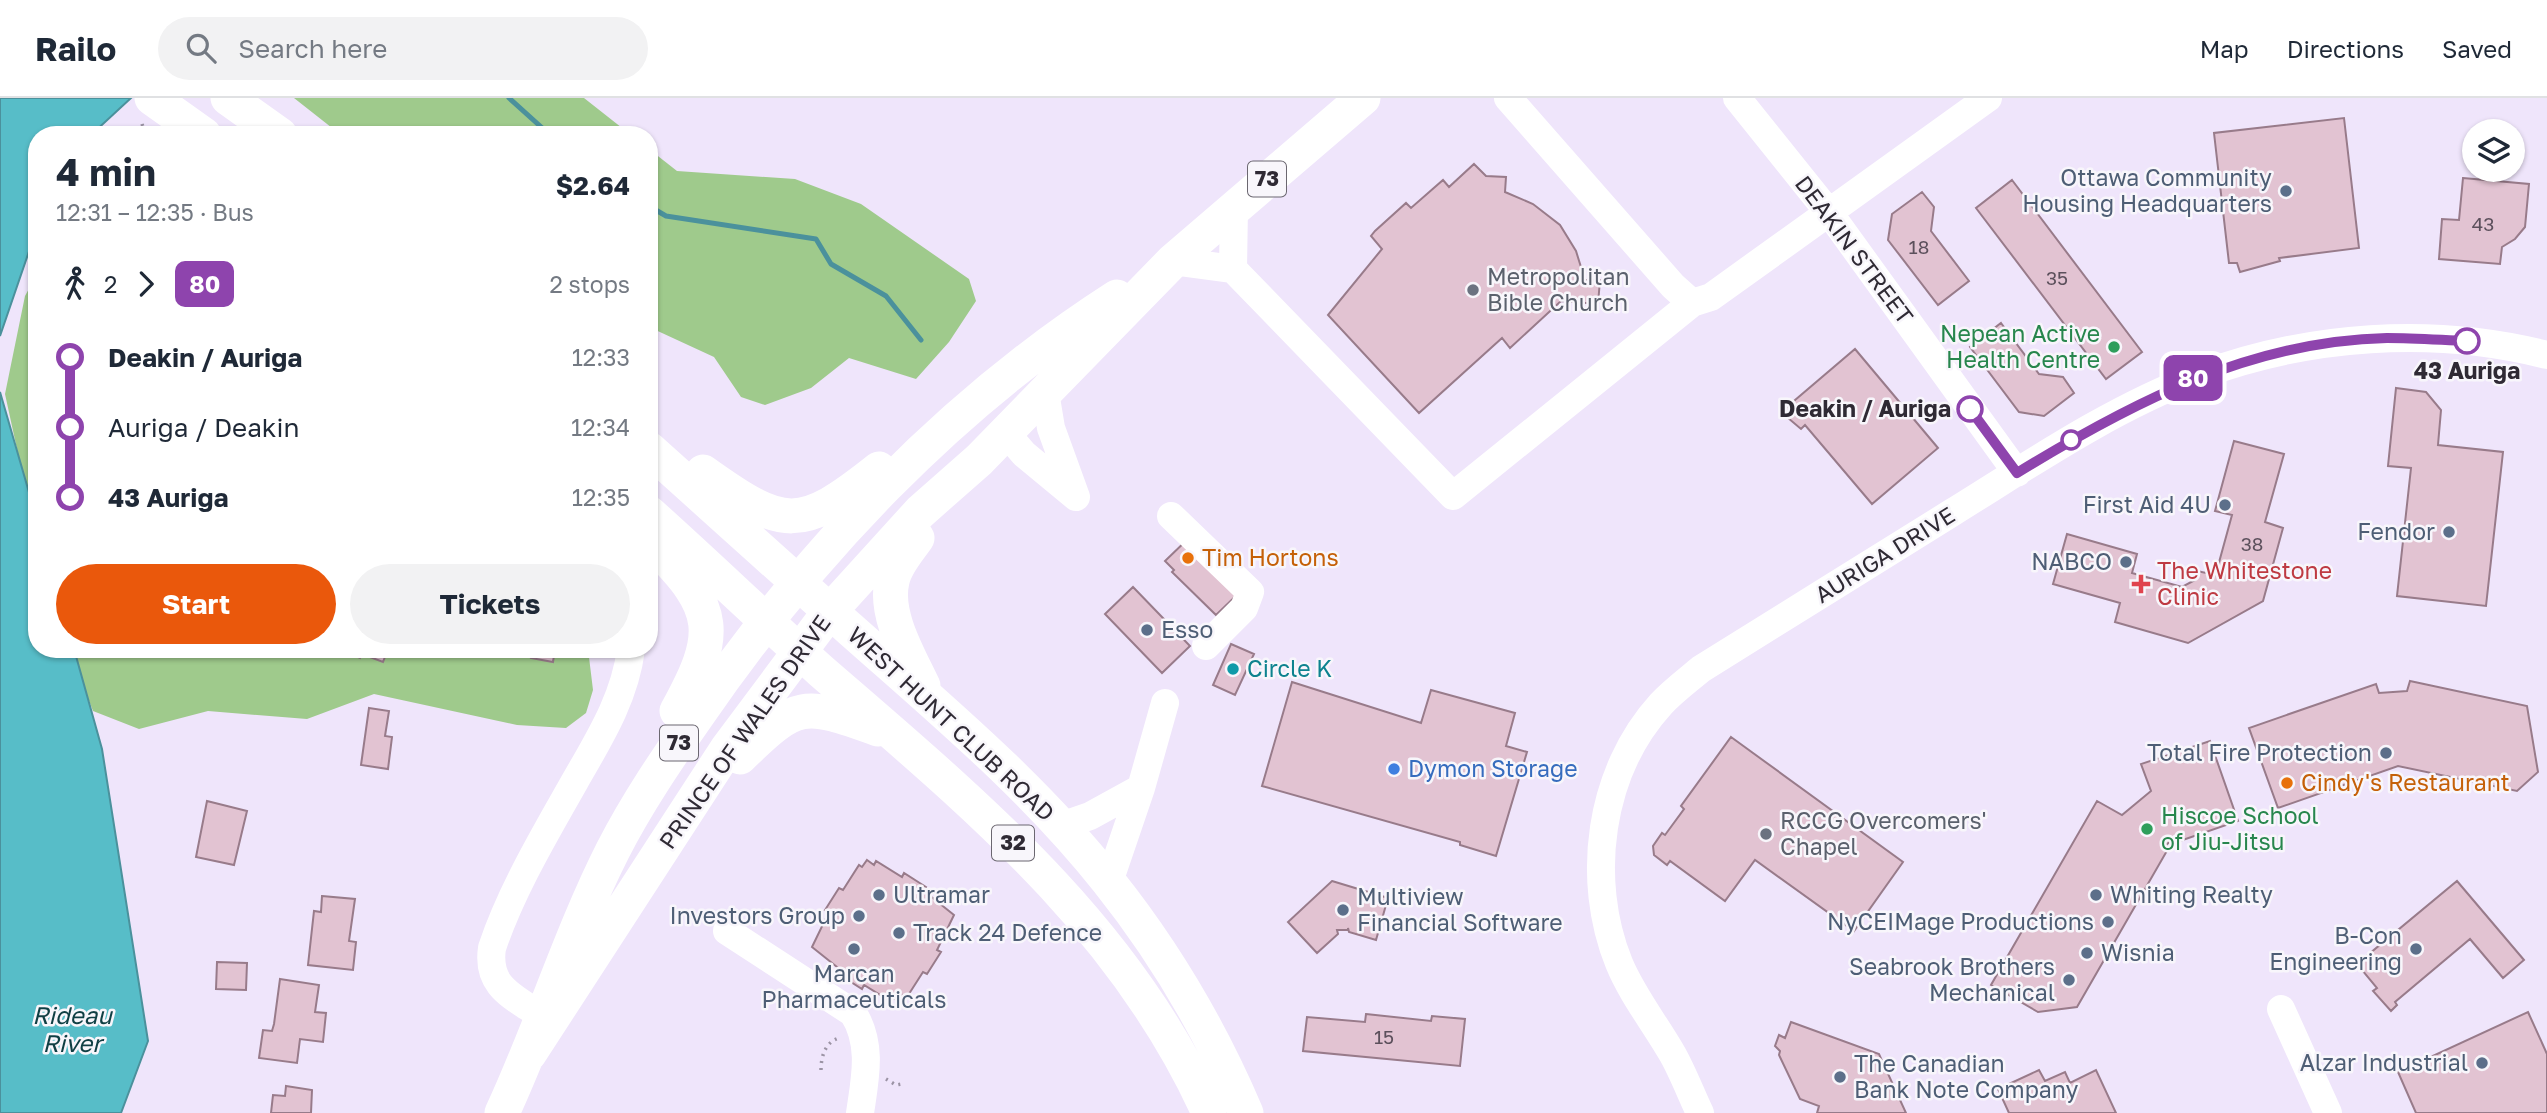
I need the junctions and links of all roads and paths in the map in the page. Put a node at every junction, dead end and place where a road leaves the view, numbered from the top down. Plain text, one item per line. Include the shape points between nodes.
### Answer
1 (228, 98) edge
2 (1363, 98) edge
3 (1508, 98) edge
4 (1737, 98) edge
5 (1988, 98) edge
6 (147, 110) edge
7 (183, 126) edge
8 (267, 126) edge
9 (1234, 207) junction
10 (1829, 215) junction
11 (1172, 261) junction
12 (1233, 270) junction
13 (1692, 303) junction
14 (2547, 355) edge
15 (997, 384) junction
16 (1045, 392) junction
17 (955, 419) junction
18 (1006, 433) junction
19 (658, 440) edge
20 (658, 457) edge
21 (979, 460) junction
22 (2017, 473) junction
23 (1171, 516) dead end
24 (658, 521) edge
25 (658, 550) edge
26 (799, 583) junction
27 (830, 611) junction
28 (766, 621) junction
29 (1206, 646) dead end
30 (799, 650) junction
31 (630, 658) edge
32 (929, 698) junction
33 (1165, 703) dead end
34 (897, 737) junction
35 (1141, 788) junction
36 (694, 800) junction
37 (1060, 826) junction
38 (613, 851) junction
39 (1109, 882) junction
40 (727, 931) dead end
41 (2281, 1009) dead end
42 (543, 1017) junction
43 (863, 1029) junction
44 (529, 1054) junction
45 (821, 1070) dead end
46 (879, 1074) dead end
47 (902, 1084) dead end
48 (502, 1113) edge
49 (860, 1113) edge
50 (1209, 1113) edge
51 (1246, 1113) edge
52 (1700, 1113) edge
53 (2329, 1113) edge

1 - 8 main road
2 - 9 main road, PRINCE OF WALES DRIVE / 73
3 - 13 street
4 - 10 street, DEAKIN STREET
5 - 10 street
6 - 7 main road
9 - 11 main road, PRINCE OF WALES DRIVE / 73
9 - 12 street
10 - 13 street via 1711,297
10 - 22 street, DEAKIN STREET
11 - 12 street
11 - 15 main road, PRINCE OF WALES DRIVE / 73 via 1088,315
11 - 16 main road, PRINCE OF WALES DRIVE / 73
12 - 13 street via 1453,496
14 - 22 street, AURIGA DRIVE via 2467,341 2386,338 2272,354 2195,377 2104,420
15 - 17 main road, PRINCE OF WALES DRIVE / 73
15 - 18 main road via 993,411
16 - 18 main road, PRINCE OF WALES DRIVE / 73
16 - 18 street via 1051,428 1076,497
17 - 19 main road via 918,438 835,503 808,515 768,514
17 - 26 main road, PRINCE OF WALES DRIVE / 73
18 - 21 main road, PRINCE OF WALES DRIVE / 73
20 - 26 main road, WEST HUNT CLUB ROAD / 32
21 - 27 main road, PRINCE OF WALES DRIVE / 73 via 920,512
21 - 32 main road via 914,543 891,582 902,641
22 - 52 street, AURIGA DRIVE via 1701,669 1661,704 1629,750 1611,793 1602,838 1606,923 1620,965
23 - 29 street via 1250,592 1244,608
24 - 28 main road, WEST HUNT CLUB ROAD / 32
25 - 38 main road via 685,576 701,604 707,633 700,668 646,769
26 - 27 main road, WEST HUNT CLUB ROAD / 32
26 - 28 main road, PRINCE OF WALES DRIVE / 73
27 - 30 main road, PRINCE OF WALES DRIVE / 73
27 - 32 main road, WEST HUNT CLUB ROAD / 32
28 - 30 main road, WEST HUNT CLUB ROAD / 32
28 - 38 main road, PRINCE OF WALES DRIVE / 73 via 681,740
30 - 34 main road, WEST HUNT CLUB ROAD / 32
30 - 36 main road, PRINCE OF WALES DRIVE / 73
31 - 42 street via 612,715 559,809 492,948 489,967 495,980
32 - 37 main road, WEST HUNT CLUB ROAD / 32
33 - 35 street
34 - 36 main road via 824,711 786,715
34 - 50 main road, WEST HUNT CLUB ROAD / 32 via 1027,855 1095,931 1145,997
35 - 37 street via 1090,816
35 - 39 street
36 - 44 main road, PRINCE OF WALES DRIVE / 73
37 - 39 main road, WEST HUNT CLUB ROAD / 32
38 - 42 main road, PRINCE OF WALES DRIVE / 73
39 - 51 main road, WEST HUNT CLUB ROAD / 32 via 1189,1000
40 - 43 street via 840,1003
41 - 53 street
42 - 44 main road, PRINCE OF WALES DRIVE / 73
43 - 45 path via 851,1037 835,1038 821,1059
43 - 49 street via 867,1067
44 - 48 main road, PRINCE OF WALES DRIVE / 73
46 - 47 path

